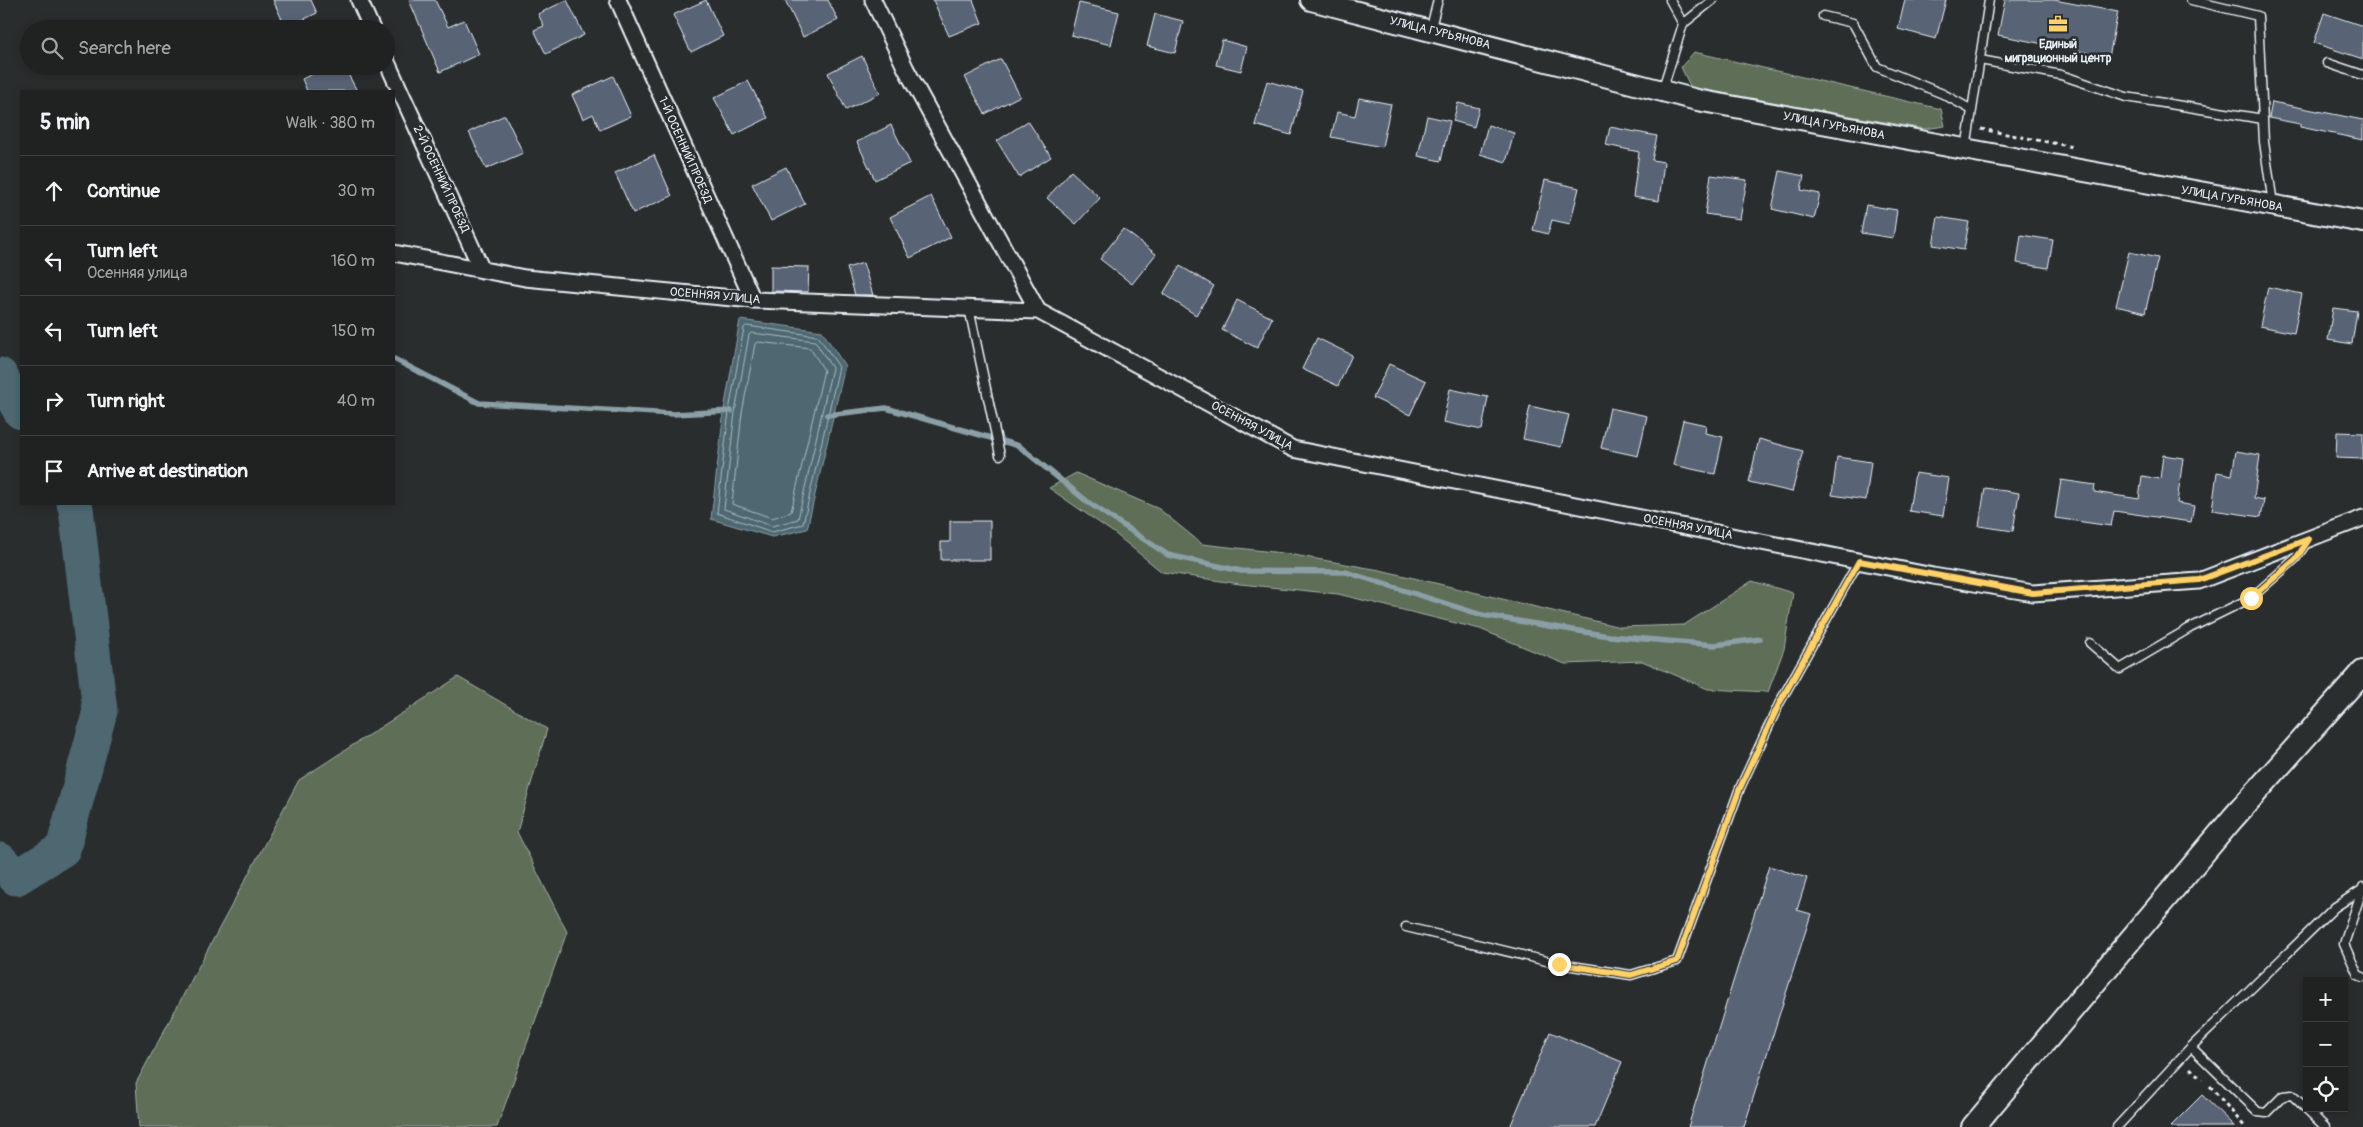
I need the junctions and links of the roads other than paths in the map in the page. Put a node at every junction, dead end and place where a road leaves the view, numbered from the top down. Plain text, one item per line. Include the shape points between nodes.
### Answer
1 (359, 0) edge
2 (618, 0) edge
3 (873, 0) edge
4 (1311, 0) edge
5 (1438, 0) edge
6 (1670, 0) edge
7 (1713, 0) edge
8 (1989, 0) edge
9 (2191, 0) edge
10 (1823, 16) dead end
11 (368, 20) edge
12 (1683, 24) junction
13 (1430, 31) junction
14 (1980, 60) junction
15 (2327, 63) dead end
16 (393, 75) edge
17 (2363, 75) edge
18 (1662, 91) junction
19 (1972, 110) junction
20 (2263, 119) junction
21 (1966, 151) junction
22 (2274, 206) junction
23 (2363, 222) edge
24 (395, 253) edge
25 (482, 270) junction
26 (752, 300) junction
27 (969, 308) junction
28 (1038, 311) junction
29 (1000, 455) dead end
30 (2363, 518) edge
31 (2309, 539) junction
32 (1859, 561) junction
33 (2090, 643) dead end
34 (2363, 672) edge
35 (2361, 889) edge
36 (1406, 928) dead end
37 (2363, 976) edge
38 (2191, 1047) junction
39 (1973, 1127) edge
40 (2117, 1127) edge
41 (2325, 1127) edge

1 - 11 street
2 - 26 street, 1-Й ОСЕННИЙ ПРОЕЗД
3 - 28 street via 906,69
4 - 13 street, УЛИЦА ГУРЬЯНОВА
5 - 13 lane
6 - 12 lane
7 - 12 lane
8 - 14 lane
9 - 20 lane via 2258,16
10 - 19 lane via 1853,23 1877,67 1943,94
12 - 18 lane
13 - 18 street, УЛИЦА ГУРЬЯНОВА
14 - 19 lane
14 - 20 lane via 2061,75 2126,97
15 - 17 lane
16 - 25 street, 2-Й ОСЕННИЙ ПРОЕЗД
18 - 21 street, УЛИЦА ГУРЬЯНОВА
19 - 21 lane
20 - 22 lane
21 - 22 street, УЛИЦА ГУРЬЯНОВА
22 - 23 street, УЛИЦА ГУРЬЯНОВА
24 - 25 street, ОСЕННЯЯ УЛИЦА
25 - 26 street, ОСЕННЯЯ УЛИЦА via 525,278
26 - 27 street, ОСЕННЯЯ УЛИЦА
27 - 28 street, ОСЕННЯЯ УЛИЦА
27 - 29 lane
28 - 32 street, ОСЕННЯЯ УЛИЦА via 1293,449
30 - 31 street, ОСЕННЯЯ УЛИЦА
31 - 32 street, ОСЕННЯЯ УЛИЦА via 2199,580 2033,593
31 - 33 lane via 2296,559 2251,598 2190,628 2120,669
32 - 36 lane via 1780,702 1740,788 1677,961 1631,975 1559,964
34 - 39 main road via 2233,818
35 - 37 lane via 2344,944 2358,975
35 - 38 lane via 2335,907
38 - 40 lane
38 - 41 lane via 2258,1112 2266,1113 2288,1094

